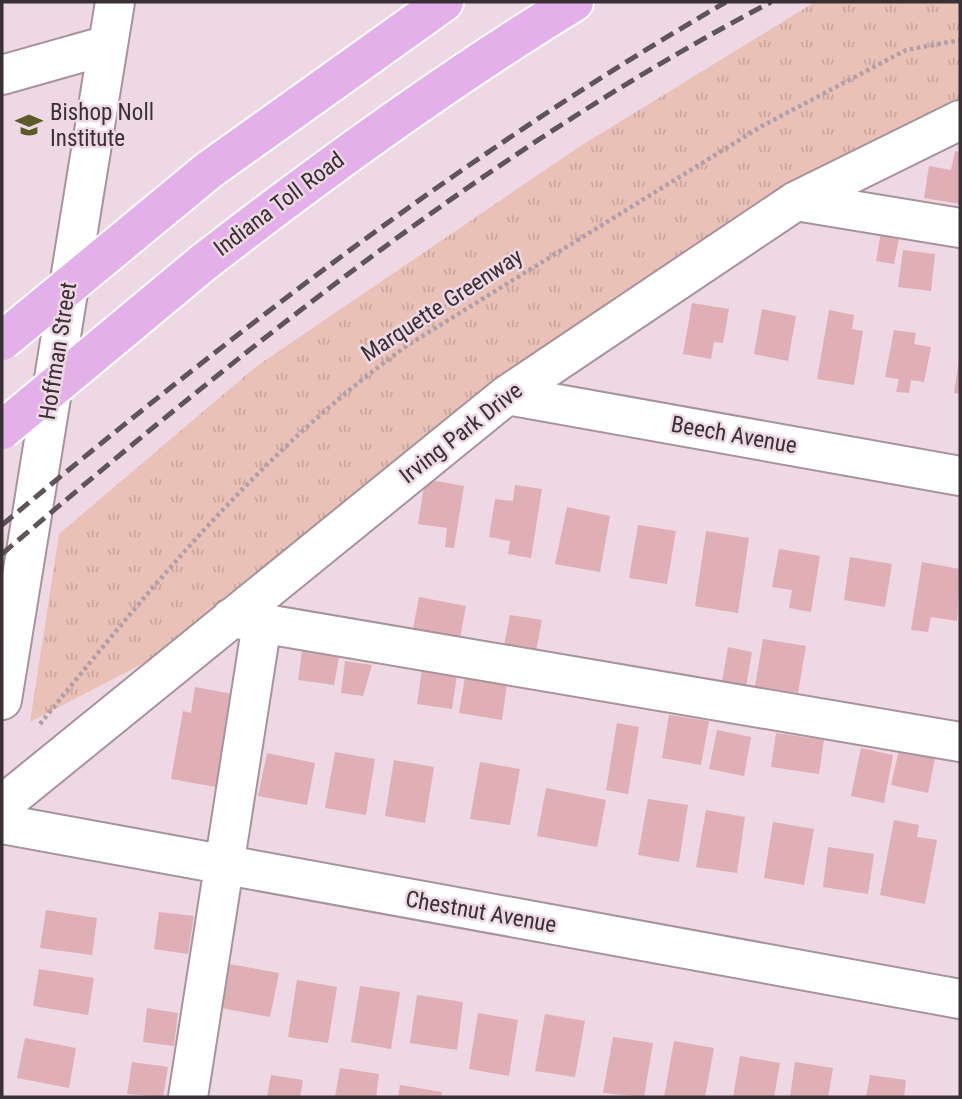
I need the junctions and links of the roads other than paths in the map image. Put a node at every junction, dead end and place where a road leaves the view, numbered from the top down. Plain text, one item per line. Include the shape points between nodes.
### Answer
1 (115, 2) edge
2 (444, 2) edge
3 (574, 2) edge
4 (108, 45) junction
5 (2, 75) edge
6 (960, 120) edge
7 (796, 201) junction
8 (960, 228) edge
9 (2, 341) edge
10 (507, 395) junction
11 (2, 430) edge
12 (960, 476) edge
13 (247, 621) junction
14 (2, 700) edge
15 (960, 742) edge
16 (2, 805) edge
17 (2, 824) edge
18 (224, 865) junction
19 (960, 999) edge
20 (188, 1097) edge

1 - 4 street, Hoffman Street
2 - 9 highway, bridge via 209,170
3 - 11 highway, Indiana Toll Road, bridge via 476,62 353,148 204,262
4 - 5 street
4 - 14 street, Hoffman Street
6 - 7 street, Irving Park Drive
7 - 8 street
7 - 10 street, Irving Park Drive
10 - 12 street, Beech Avenue
10 - 13 street, Irving Park Drive
13 - 15 street
13 - 16 street, Irving Park Drive
13 - 18 street
17 - 18 street, Chestnut Avenue
18 - 19 street, Chestnut Avenue
18 - 20 street

